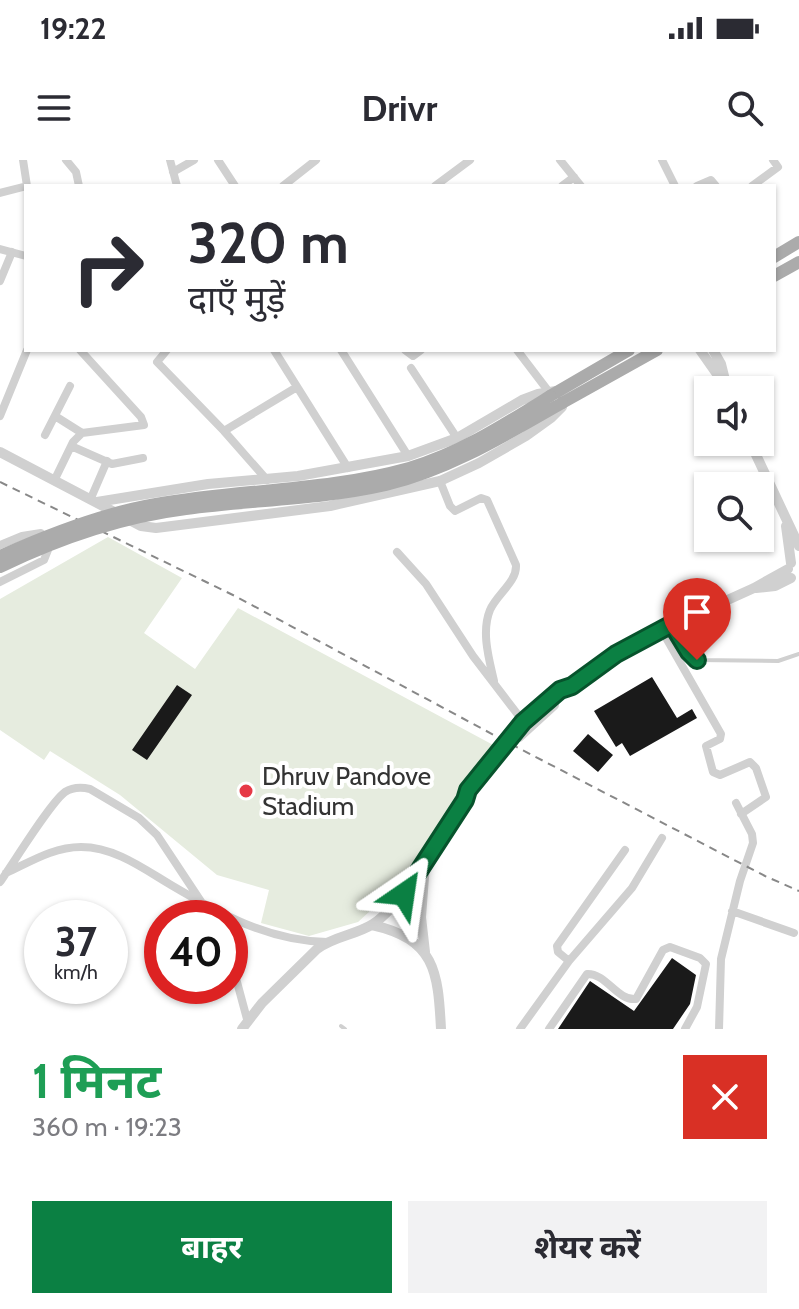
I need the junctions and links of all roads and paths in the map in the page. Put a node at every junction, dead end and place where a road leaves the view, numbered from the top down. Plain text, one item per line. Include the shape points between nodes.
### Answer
1 (23, 160) edge
2 (80, 160) edge
3 (170, 160) edge
4 (194, 160) edge
5 (218, 160) edge
6 (316, 160) edge
7 (470, 160) edge
8 (561, 160) edge
9 (662, 160) edge
10 (786, 160) edge
11 (67, 161) edge
12 (775, 163) edge
13 (173, 172) junction
14 (574, 177) junction
15 (27, 184) edge
16 (79, 184) edge
17 (176, 184) edge
18 (234, 184) edge
19 (286, 184) edge
20 (438, 184) edge
21 (565, 184) edge
22 (579, 184) edge
23 (674, 184) edge
24 (754, 184) edge
25 (24, 187) edge
26 (0, 193) edge
27 (799, 242) edge
28 (0, 249) edge
29 (12, 252) junction
30 (24, 255) edge
31 (776, 256) edge
32 (799, 262) edge
33 (776, 275) edge
34 (0, 281) edge
35 (26, 352) edge
36 (82, 352) edge
37 (165, 352) edge
38 (275, 352) edge
39 (342, 352) edge
40 (519, 352) edge
41 (626, 352) edge
42 (653, 352) edge
43 (701, 352) edge
44 (714, 352) edge
45 (411, 368) dead end
46 (718, 376) edge
47 (724, 376) edge
48 (70, 386) dead end
49 (297, 387) junction
50 (558, 396) junction
51 (0, 416) edge
52 (55, 416) junction
53 (224, 431) junction
54 (82, 433) junction
55 (45, 435) dead end
56 (457, 438) junction
57 (71, 446) junction
58 (0, 452) edge
59 (408, 456) junction
60 (757, 456) edge
61 (143, 458) dead end
62 (107, 461) junction
63 (348, 468) junction
64 (55, 479) junction
65 (267, 480) junction
66 (440, 481) junction
67 (94, 500) junction
68 (785, 515) junction
69 (0, 545) edge
70 (799, 546) edge
71 (397, 552) dead end
72 (0, 556) edge
73 (0, 567) edge
74 (794, 570) edge
75 (0, 582) edge
76 (672, 624) junction
77 (661, 629) junction
78 (799, 654) edge
79 (494, 681) junction
80 (525, 725) junction
81 (736, 803) dead end
82 (741, 814) junction
83 (662, 838) dead end
84 (625, 850) dead end
85 (426, 858) junction
86 (6, 873) junction
87 (0, 882) edge
88 (196, 900) edge
89 (202, 900) edge
90 (732, 911) junction
91 (248, 924) edge
92 (372, 925) junction
93 (794, 933) dead end
94 (327, 942) junction
95 (426, 954) junction
96 (569, 961) junction
97 (241, 1004) edge
98 (245, 1024) edge
99 (441, 1029) edge
100 (520, 1029) edge
101 (549, 1029) edge
102 (685, 1029) edge
103 (719, 1029) edge

1 - 15 street
2 - 11 street
3 - 13 street
4 - 13 street
5 - 18 street
6 - 19 street
7 - 20 street
8 - 14 street
9 - 23 street
10 - 12 street
11 - 16 street
12 - 24 street
13 - 17 street
14 - 21 street
14 - 22 street
25 - 26 street
27 - 31 main road
28 - 29 street
29 - 30 street
29 - 34 street
32 - 33 main road
35 - 51 street
36 - 54 street via 144,421 141,427
37 - 53 street via 157,362
38 - 49 street
39 - 59 street
40 - 50 street
41 - 50 main road
42 - 50 main road
43 - 46 street
44 - 47 street
45 - 56 street
48 - 52 street
49 - 53 street
49 - 63 street
50 - 56 street via 522,400
50 - 66 street via 537,428
50 - 72 main road, bridge via 468,445 410,467 333,483 153,504
50 - 73 main road, bridge via 447,465 411,477 358,490 141,517
52 - 54 street
52 - 55 street
53 - 65 street
54 - 57 street
56 - 59 street
57 - 62 street
57 - 64 street
58 - 64 street
59 - 63 street
60 - 68 street
61 - 62 street
62 - 67 street
63 - 65 street
64 - 67 street
65 - 67 street
66 - 67 street via 156,528 141,526
66 - 79 street via 455,511 487,500 516,565 488,616
68 - 70 street
68 - 74 street
69 - 75 street via 41,533 48,550 44,560
71 - 79 street
74 - 76 street via 770,587 754,588
76 - 77 street
76 - 78 lane via 697,660 778,661
77 - 80 street via 560,690
77 - 82 street via 721,734 706,746 714,774 750,762 756,768 766,797
79 - 80 street
80 - 85 street via 468,790
81 - 82 street
82 - 90 street via 753,843
83 - 96 street via 632,888
84 - 96 street via 557,946
85 - 92 street via 404,894
85 - 95 street via 421,917
86 - 87 street
86 - 88 street via 50,852 101,849
86 - 89 street via 59,798 82,787 148,826
90 - 93 street
90 - 103 street via 720,971
91 - 94 street via 281,938
92 - 94 street
92 - 95 street via 404,934
94 - 98 street
95 - 99 street via 436,977
96 - 100 street
97 - 98 street
101 - 102 street via 587,974 596,974 629,1000 636,999 663,950 670,947 706,964 697,1007

